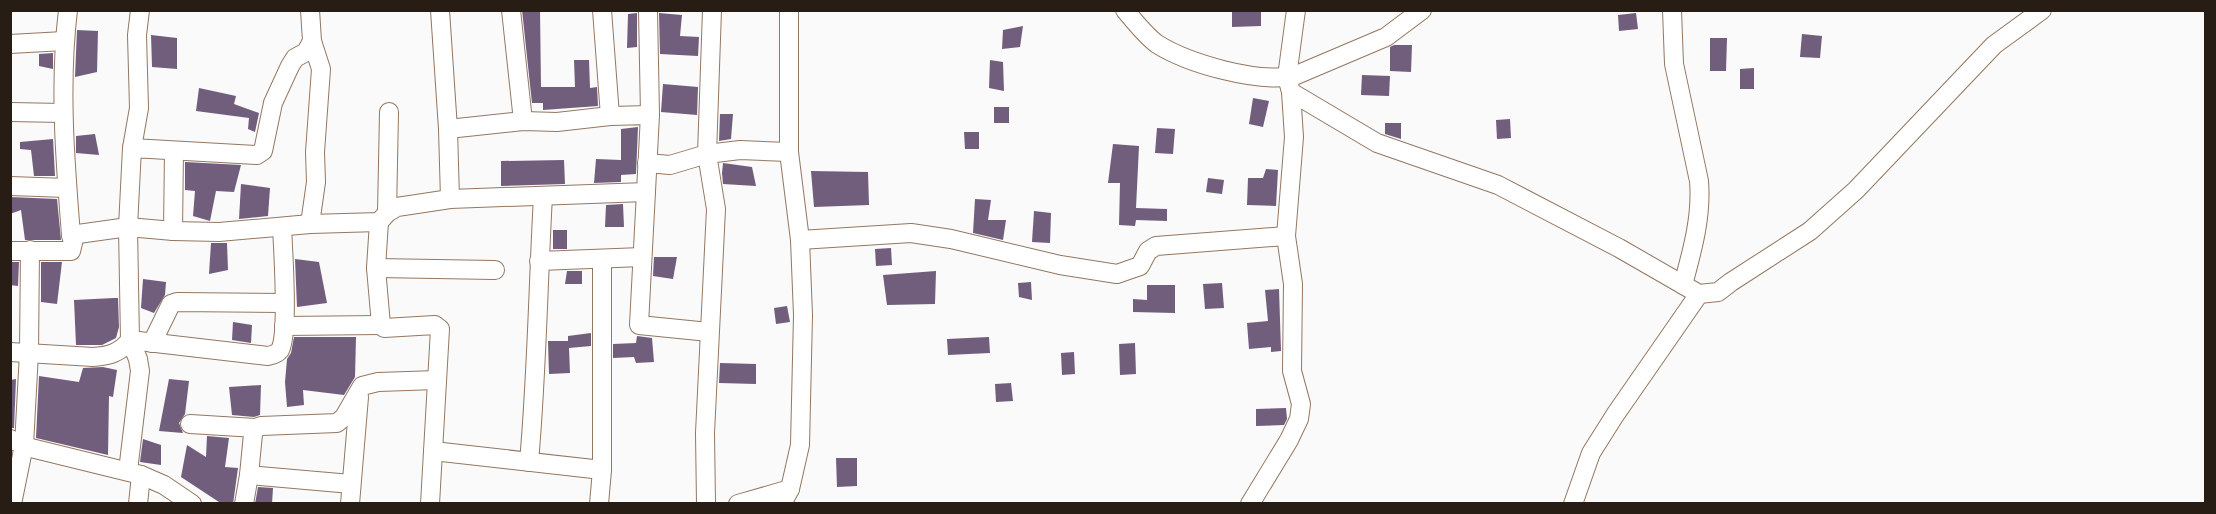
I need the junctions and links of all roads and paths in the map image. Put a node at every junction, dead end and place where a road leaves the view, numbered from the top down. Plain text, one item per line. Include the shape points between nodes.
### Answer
1 (68, 10) edge
2 (140, 10) edge
3 (310, 10) edge
4 (440, 10) edge
5 (511, 10) edge
6 (602, 10) edge
7 (648, 10) edge
8 (712, 10) edge
9 (1125, 10) edge
10 (1296, 10) edge
11 (1422, 10) edge
12 (1672, 10) edge
13 (2042, 10) edge
14 (792, 12) edge
15 (64, 41) junction
16 (312, 41) junction
17 (10, 44) edge
18 (1289, 85) junction
19 (10, 112) edge
20 (389, 112) dead end
21 (63, 113) junction
22 (650, 115) junction
23 (610, 116) junction
24 (523, 121) junction
25 (448, 129) junction
26 (132, 148) junction
27 (174, 151) junction
28 (789, 152) junction
29 (707, 154) junction
30 (647, 163) junction
31 (10, 186) edge
32 (67, 188) junction
33 (646, 192) junction
34 (543, 196) junction
35 (450, 198) junction
36 (382, 217) junction
37 (310, 224) junction
38 (128, 227) junction
39 (282, 227) junction
40 (172, 231) junction
41 (71, 235) junction
42 (1286, 236) junction
43 (800, 240) junction
44 (10, 250) edge
45 (30, 250) junction
46 (642, 257) junction
47 (602, 259) junction
48 (539, 261) junction
49 (376, 268) junction
50 (495, 270) dead end
51 (1683, 285) junction
52 (1699, 294) junction
53 (284, 303) junction
54 (381, 325) junction
55 (284, 326) junction
56 (709, 332) junction
57 (130, 340) junction
58 (152, 343) junction
59 (20, 353) edge
60 (437, 380) junction
61 (360, 389) junction
62 (190, 424) dead end
63 (256, 428) junction
64 (17, 442) edge
65 (433, 451) junction
66 (529, 462) junction
67 (603, 470) junction
68 (135, 473) junction
69 (249, 475) junction
70 (351, 483) junction
71 (786, 496) edge
72 (12, 504) edge
73 (138, 504) edge
74 (192, 504) edge
75 (244, 504) edge
76 (350, 504) edge
77 (430, 504) edge
78 (599, 504) edge
79 (706, 504) edge
80 (738, 504) edge
81 (1250, 504) edge
82 (1573, 504) edge

1 - 15 street
2 - 26 street via 139,108
3 - 16 street
4 - 25 street
5 - 24 street
6 - 23 street
7 - 22 street
8 - 29 street
9 - 18 street via 1157,43 1181,55
10 - 18 street
11 - 18 street via 1386,37
12 - 51 street via 1674,64 1700,196 1697,228
13 - 52 street via 1994,45 1856,190 1810,231 1718,292
14 - 28 street
15 - 17 street
15 - 21 street
16 - 27 street via 306,52 295,58 277,94 263,151 257,155
16 - 37 street via 321,69 316,182
18 - 42 street via 1294,137
18 - 51 street via 1377,143 1498,185
19 - 21 street
20 - 36 street
21 - 32 street
22 - 23 street
22 - 30 street
23 - 24 street
24 - 25 street
25 - 35 street
26 - 27 street
26 - 38 street
27 - 40 street
28 - 29 street via 741,150
28 - 43 street
29 - 30 street via 670,165
29 - 56 street via 716,209
30 - 33 street
31 - 32 street
32 - 41 street
33 - 34 street
33 - 46 street
34 - 35 street
34 - 48 street
35 - 36 street via 397,207
36 - 37 street
36 - 49 street
37 - 39 street
38 - 40 street
38 - 41 street
38 - 57 street
39 - 40 street
39 - 53 street
41 - 45 street via 70,251
42 - 43 street via 1156,246 1148,251 1140,266 1117,274 911,232
42 - 81 street via 1293,284 1292,371 1301,404 1289,440
43 - 71 street via 800,445
44 - 45 street
45 - 59 street
46 - 47 street
46 - 56 street via 639,325
47 - 48 street
47 - 67 street
48 - 66 street
49 - 50 street
49 - 54 street
51 - 52 street
52 - 82 street via 1592,453
53 - 55 street
53 - 58 street via 177,302 171,304
54 - 55 street
54 - 60 street via 440,328
55 - 58 street via 281,348 277,354 268,356
56 - 79 street
57 - 58 street
57 - 59 street via 123,349 105,356
57 - 68 street via 140,371
59 - 64 street
60 - 61 street via 378,382
60 - 65 street
61 - 63 street via 337,423
61 - 70 street
62 - 63 street
63 - 69 street
64 - 68 street
64 - 72 street
65 - 66 street
65 - 77 street
66 - 67 street
67 - 78 street
68 - 73 street
68 - 74 street via 164,485
69 - 70 street
69 - 75 street
70 - 76 street
71 - 80 street

